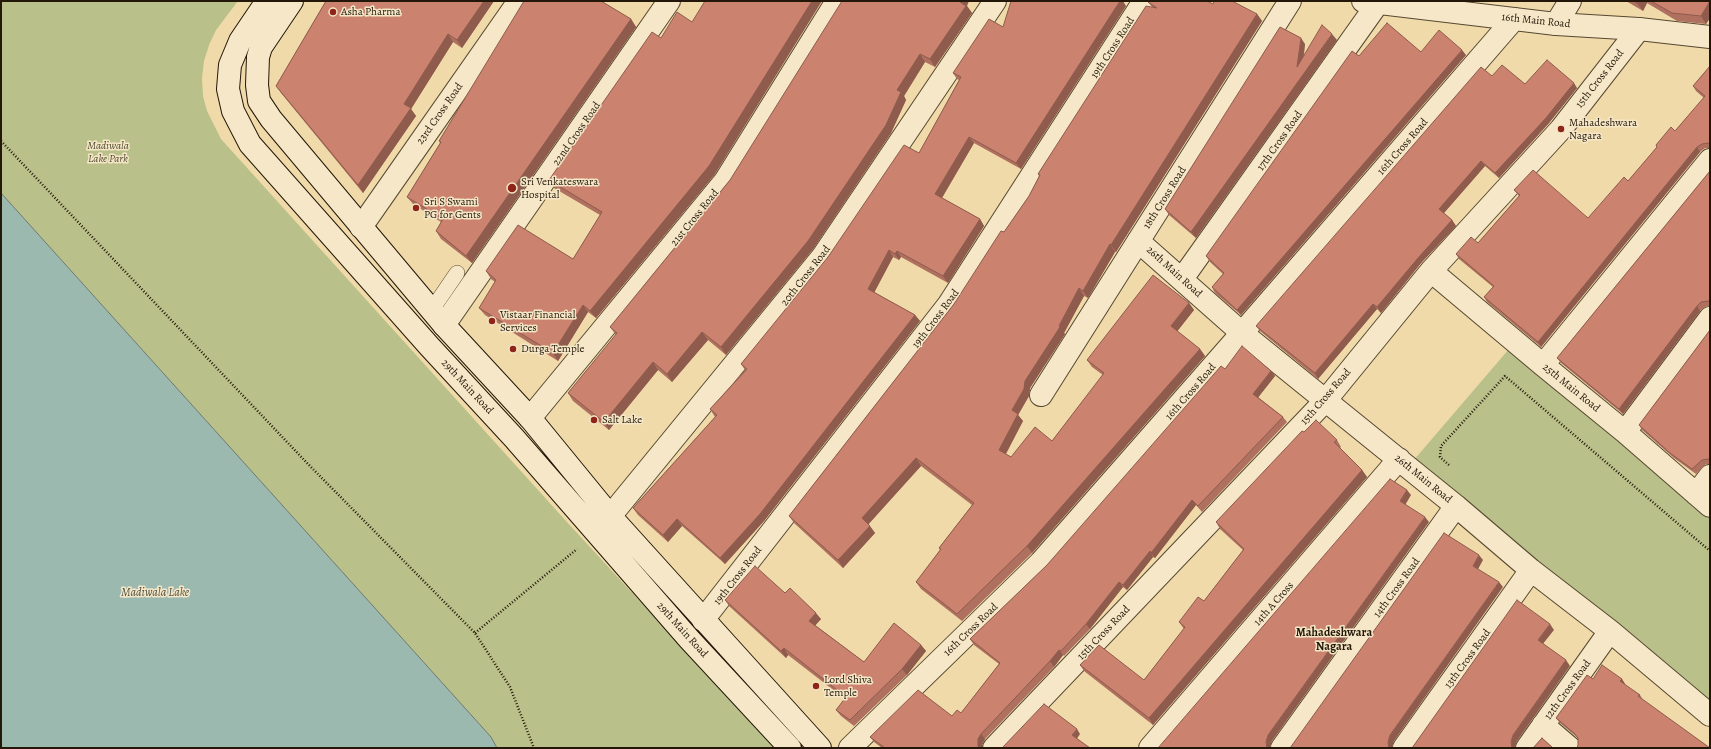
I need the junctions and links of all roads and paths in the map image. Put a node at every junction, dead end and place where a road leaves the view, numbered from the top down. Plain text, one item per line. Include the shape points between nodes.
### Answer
1 (266, 1) edge
2 (292, 1) edge
3 (519, 1) edge
4 (669, 1) edge
5 (837, 1) edge
6 (995, 1) edge
7 (1144, 1) edge
8 (1290, 1) edge
9 (1570, 1) edge
10 (1370, 2) edge
11 (1514, 19) junction
12 (1556, 24) junction
13 (1639, 29) junction
14 (1710, 37) edge
15 (1, 141) edge
16 (1710, 160) edge
17 (361, 227) junction
18 (1138, 240) junction
19 (1431, 271) junction
20 (457, 273) dead end
21 (1182, 279) junction
22 (437, 318) junction
23 (1710, 318) edge
24 (1242, 333) junction
25 (1543, 366) junction
26 (1041, 395) dead end
27 (1325, 401) junction
28 (530, 418) junction
29 (1625, 432) junction
30 (1441, 446) dead end
31 (1399, 459) junction
32 (1710, 476) edge
33 (1703, 500) edge
34 (1456, 506) junction
35 (611, 517) junction
36 (596, 534) junction
37 (1710, 551) edge
38 (1531, 570) junction
39 (704, 620) junction
40 (1610, 631) junction
41 (475, 633) junction
42 (1710, 715) edge
43 (1543, 725) junction
44 (534, 748) edge
45 (790, 748) edge
46 (820, 748) edge
47 (850, 748) edge
48 (994, 748) edge
49 (1150, 748) edge
50 (1282, 748) edge
51 (1404, 748) edge
52 (1527, 748) edge
53 (1570, 748) edge

1 - 36 street, 29th Main Road via 240,41 230,65 228,89 233,111 250,144 514,438
2 - 17 street, 29th Main Road via 261,47 256,85 259,101
3 - 17 street, 23rd Cross Road
4 - 22 street, 22nd Cross Road
5 - 28 street, 21st Cross Road via 725,181
6 - 35 street, 20th Cross Road via 823,256
7 - 39 street, 19th Cross Road via 949,304
8 - 18 street, 18th Cross Road
9 - 12 street
10 - 11 street, 16th Main Road
10 - 21 street, 17th Cross Road
11 - 12 street, 16th Main Road
11 - 24 street, 16th Cross Road
12 - 13 street, 16th Main Road
13 - 14 street, 16th Main Road
13 - 19 street, 15th Cross Road via 1561,129
15 - 41 path via 307,463
16 - 25 street
17 - 22 street, 29th Main Road
18 - 21 street, 26th Main Road
18 - 26 street, 18th Cross Road
19 - 25 street, 25th Main Road
19 - 27 street, 15th Cross Road
20 - 22 lane
21 - 24 street, 26th Main Road
22 - 28 street, 29th Main Road
23 - 29 street
24 - 27 street, 26th Main Road
24 - 47 street, 16th Cross Road via 1041,562
25 - 29 street, 25th Main Road
27 - 31 street, 26th Main Road
27 - 48 street, 15th Cross Road
28 - 35 street, 29th Main Road
29 - 33 street, 25th Main Road
30 - 37 path via 1505,376
31 - 34 street, 26th Main Road
31 - 49 street, 14th A Cross
32 - 33 street
34 - 38 street, 26th Main Road
34 - 50 street, 14th Cross Road
35 - 36 street, 20th Cross Road
35 - 39 street, 29th Main Road
36 - 41 path
36 - 45 street, 29th Main Road
38 - 40 street, 26th Main Road
38 - 51 street, 13th Cross Road
39 - 46 street, 29th Main Road
40 - 42 street, 26th Main Road
40 - 43 street, 12th Cross Road
41 - 44 path via 510,687
43 - 52 street, 12th Cross Road
43 - 53 street

